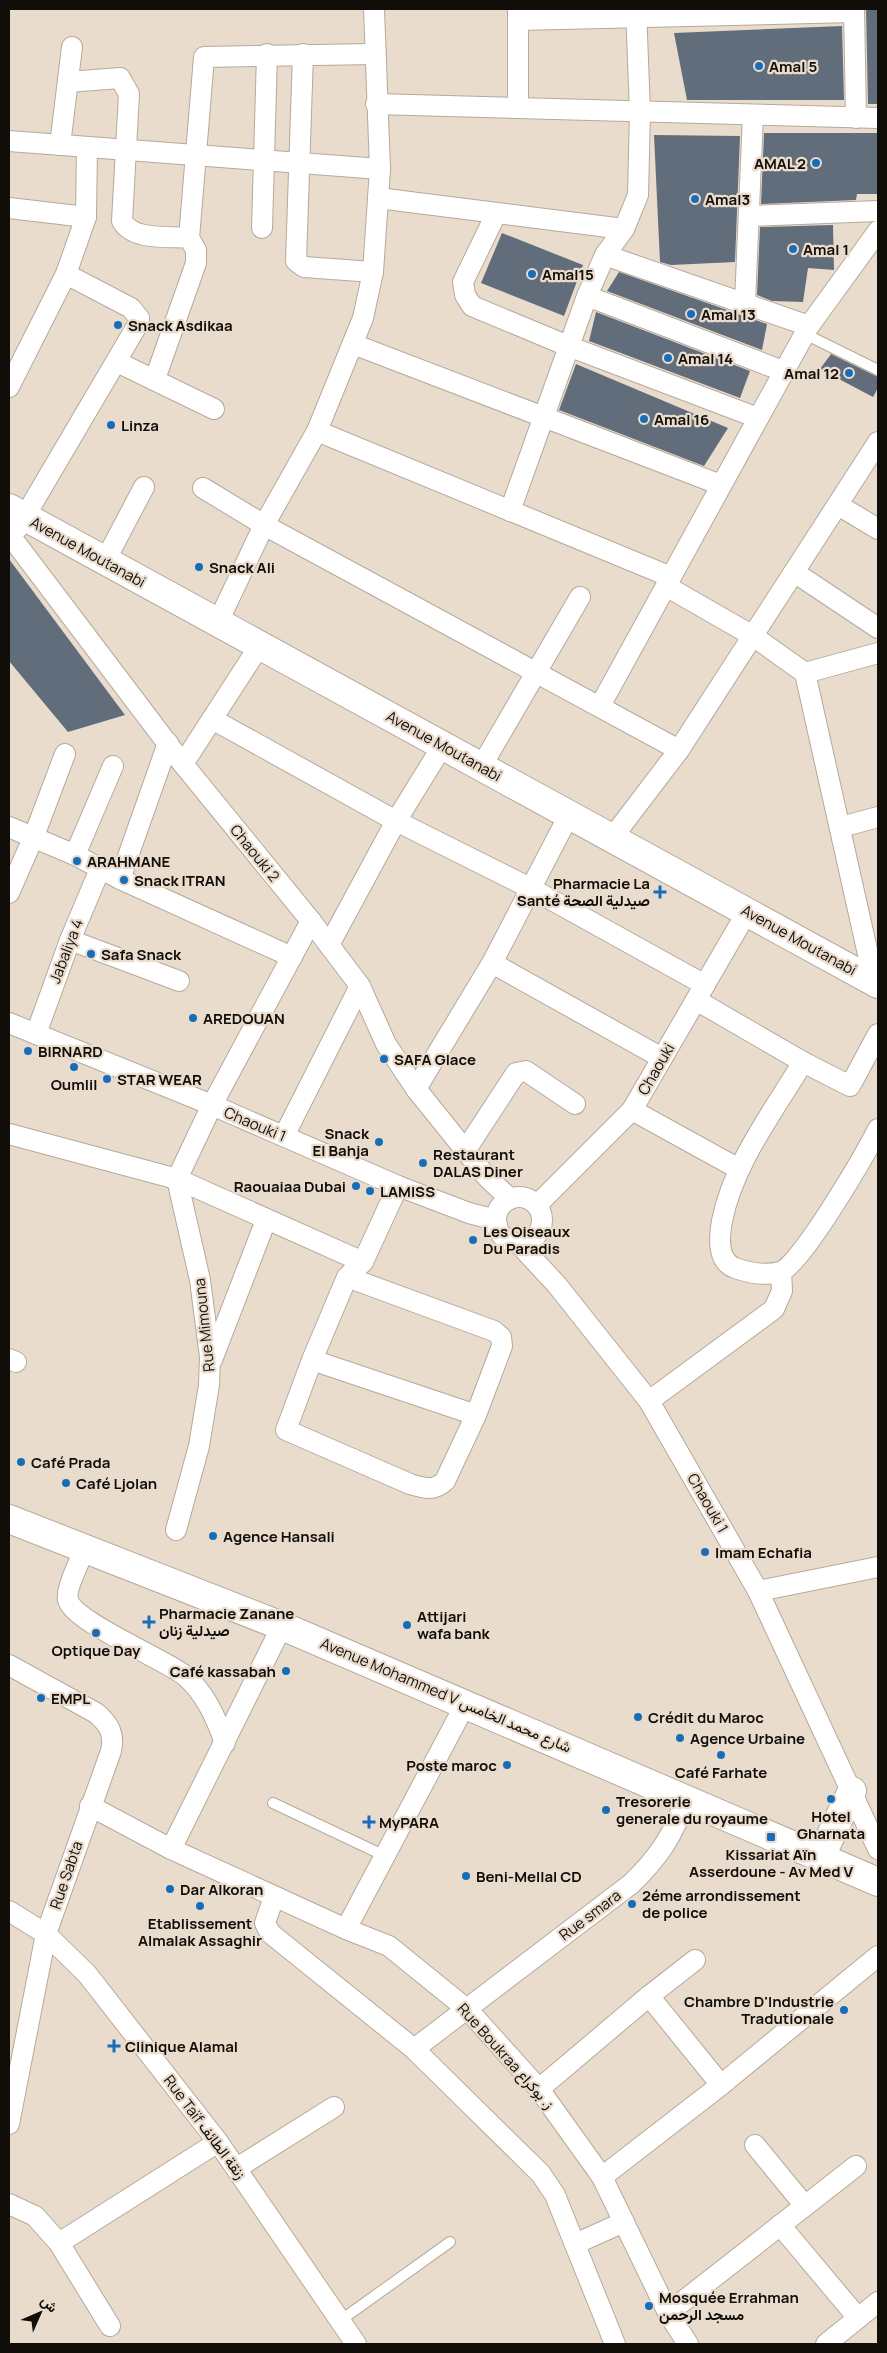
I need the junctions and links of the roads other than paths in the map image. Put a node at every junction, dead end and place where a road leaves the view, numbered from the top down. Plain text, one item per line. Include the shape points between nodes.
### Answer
1 (374, 9) edge
2 (854, 10) edge
3 (636, 13) edge
4 (518, 14) edge
5 (72, 47) dead end
6 (267, 54) junction
7 (303, 54) junction
8 (375, 54) junction
9 (68, 82) junction
10 (376, 104) junction
11 (518, 108) junction
12 (640, 112) junction
13 (753, 115) junction
14 (856, 118) junction
15 (878, 118) edge
16 (9, 141) edge
17 (60, 145) junction
18 (86, 147) junction
19 (125, 150) junction
20 (196, 155) junction
21 (264, 160) junction
22 (299, 163) junction
23 (380, 169) junction
24 (378, 198) junction
25 (9, 208) edge
26 (878, 211) edge
27 (496, 214) junction
28 (749, 216) junction
29 (86, 217) junction
30 (262, 228) dead end
31 (624, 229) junction
32 (878, 231) edge
33 (189, 238) junction
34 (605, 255) junction
35 (373, 272) junction
36 (66, 274) junction
37 (586, 296) junction
38 (745, 303) junction
39 (807, 330) junction
40 (352, 344) junction
41 (568, 346) junction
42 (117, 362) junction
43 (878, 370) edge
44 (784, 371) junction
45 (155, 379) junction
46 (9, 387) edge
47 (214, 409) dead end
48 (542, 417) junction
49 (758, 418) junction
50 (317, 431) junction
51 (878, 442) edge
52 (721, 485) junction
53 (144, 487) dead end
54 (203, 488) dead end
55 (838, 505) junction
56 (510, 511) junction
57 (264, 525) junction
58 (13, 526) edge
59 (878, 529) edge
60 (105, 561) junction
61 (794, 572) junction
62 (668, 582) junction
63 (580, 597) dead end
64 (218, 622) junction
65 (878, 628) edge
66 (753, 636) junction
67 (260, 646) junction
68 (878, 653) edge
69 (538, 672) junction
70 (805, 673) junction
71 (600, 706) junction
72 (212, 719) junction
73 (168, 743) junction
74 (442, 745) junction
75 (679, 750) junction
76 (65, 754) dead end
77 (183, 764) junction
78 (113, 766) dead end
79 (481, 767) junction
80 (569, 815) junction
81 (878, 817) edge
82 (396, 821) junction
83 (841, 827) junction
84 (9, 828) edge
85 (34, 836) junction
86 (612, 838) junction
87 (75, 855) junction
88 (100, 869) junction
89 (120, 879) junction
90 (532, 889) junction
91 (9, 893) edge
92 (746, 912) junction
93 (311, 921) junction
94 (70, 940) junction
95 (329, 945) junction
96 (292, 957) junction
97 (492, 963) junction
98 (179, 980) dead end
99 (876, 983) edge
100 (360, 986) junction
101 (701, 993) junction
102 (9, 1023) edge
103 (36, 1034) junction
104 (878, 1034) edge
105 (662, 1058) junction
106 (803, 1062) junction
107 (416, 1089) junction
108 (575, 1104) dead end
109 (212, 1105) junction
110 (632, 1110) junction
111 (878, 1129) edge
112 (9, 1134) edge
113 (284, 1136) junction
114 (465, 1151) junction
115 (740, 1169) junction
116 (486, 1176) junction
117 (177, 1179) junction
118 (398, 1186) junction
119 (510, 1199) junction
120 (537, 1205) junction
121 (266, 1220) junction
122 (497, 1220) junction
123 (537, 1235) junction
124 (518, 1243) junction
125 (363, 1262) junction
126 (781, 1272) junction
127 (348, 1277) junction
128 (557, 1285) junction
129 (312, 1360) junction
130 (209, 1366) junction
131 (649, 1401) junction
132 (476, 1415) junction
133 (9, 1519) edge
134 (176, 1530) dead end
135 (85, 1550) junction
136 (878, 1567) edge
137 (758, 1591) junction
138 (282, 1626) junction
139 (9, 1665) edge
140 (466, 1703) junction
141 (225, 1743) junction
142 (852, 1791) junction
143 (685, 1798) junction
144 (273, 1803) dead end
145 (90, 1806) junction
146 (171, 1849) junction
147 (878, 1849) edge
148 (385, 1856) junction
149 (820, 1858) junction
150 (878, 1882) edge
151 (274, 1897) junction
152 (9, 1911) edge
153 (346, 1929) junction
154 (46, 1934) junction
155 (878, 1956) edge
156 (695, 1960) dead end
157 (648, 1996) junction
158 (468, 2010) junction
159 (414, 2049) junction
160 (721, 2085) junction
161 (539, 2089) junction
162 (334, 2107) dead end
163 (9, 2124) edge
164 (218, 2142) junction
165 (755, 2145) dead end
166 (856, 2166) dead end
167 (237, 2168) junction
168 (602, 2177) junction
169 (9, 2204) edge
170 (805, 2206) junction
171 (624, 2222) junction
172 (780, 2225) junction
173 (450, 2242) dead end
174 (59, 2243) junction
175 (575, 2244) junction
176 (878, 2302) edge
177 (668, 2312) junction
178 (858, 2318) junction
179 (341, 2320) junction
180 (110, 2326) dead end
181 (356, 2344) edge
182 (615, 2344) edge
183 (688, 2344) edge
184 (826, 2344) edge

1 - 8 street
2 - 3 street
2 - 14 street
3 - 4 street
3 - 12 street
4 - 11 street
5 - 9 street
6 - 7 street
6 - 20 street via 204,57
6 - 21 street
7 - 8 street
7 - 22 street
8 - 10 street
9 - 17 street
9 - 19 street via 120,78 129,94
10 - 11 street
10 - 23 street
11 - 12 street
12 - 13 street
12 - 31 street via 638,195
13 - 14 street
13 - 28 street
14 - 15 street
16 - 17 street
17 - 18 street
18 - 19 street
18 - 29 street
19 - 20 street
19 - 33 street via 122,221 127,229 135,233
20 - 21 street
20 - 33 street
21 - 22 street
21 - 30 street
22 - 23 street
22 - 35 street via 296,261 304,267
23 - 24 street
24 - 27 street
24 - 35 street
25 - 29 street
26 - 28 street
27 - 31 street
27 - 41 street via 463,282 465,295 472,306
28 - 38 street
29 - 36 street
31 - 34 street
32 - 39 street
33 - 45 street via 196,250 196,263
34 - 37 street
34 - 38 street
35 - 40 street via 363,318
36 - 42 street via 131,308 138,318 138,324
36 - 46 street
37 - 41 street
37 - 44 street
38 - 39 street
39 - 43 lane
39 - 44 street
40 - 48 street
40 - 50 street
41 - 48 street
41 - 49 street
42 - 45 street
42 - 58 street
44 - 49 street
45 - 47 street
48 - 52 street
48 - 56 street
49 - 52 street
50 - 56 street
50 - 57 street
51 - 55 street
52 - 62 street
53 - 60 street
54 - 57 street
55 - 59 street
55 - 61 street
56 - 62 street
57 - 64 street
57 - 69 street
58 - 60 main road, Avenue Moutanabi
58 - 73 street, Chaouki 2
60 - 64 main road, Avenue Moutanabi
61 - 65 street
61 - 66 street
62 - 66 street
62 - 71 street
63 - 69 street
64 - 67 main road, Avenue Moutanabi
66 - 70 street
66 - 75 street
67 - 72 street
67 - 74 main road, Avenue Moutanabi
68 - 70 street
69 - 71 street
69 - 79 street
70 - 83 street
71 - 75 street
72 - 77 street
72 - 82 street
73 - 77 street, Chaouki 2
73 - 89 street
74 - 79 main road, Avenue Moutanabi
74 - 82 street
75 - 86 street
76 - 85 street
77 - 93 street, Chaouki 2
78 - 87 street
79 - 80 main road, Avenue Moutanabi
80 - 86 main road, Avenue Moutanabi
80 - 90 street
81 - 83 street
82 - 90 street
82 - 95 street
83 - 99 street
84 - 85 street
85 - 87 street
85 - 91 street
86 - 92 main road, Avenue Moutanabi
87 - 88 street
88 - 89 street
88 - 94 street, Jabaliya 4
89 - 96 street
90 - 97 street
90 - 101 street
92 - 99 main road, Avenue Moutanabi
92 - 101 street, Chaouki
93 - 95 street, Chaouki 2
93 - 96 street
94 - 98 street
94 - 103 street, Jabaliya 4
95 - 100 street, Chaouki 2
96 - 109 street
97 - 105 street
97 - 107 street
100 - 107 street, Chaouki 2 via 386,1044
100 - 113 street
101 - 105 street, Chaouki
101 - 106 street
102 - 103 street, Chaouki 1
103 - 109 street, Chaouki 1
104 - 106 street via 850,1086
105 - 110 street, Chaouki
106 - 115 street
107 - 114 street, Chaouki 2
108 - 114 street via 526,1071 516,1074
109 - 113 street, Chaouki 1
109 - 117 street
110 - 115 street
110 - 120 street, Chaouki
111 - 126 street via 801,1254
112 - 117 street
113 - 118 street, Chaouki 1
114 - 116 street, Chaouki 2
115 - 126 street via 722,1221 720,1251 729,1266 751,1274
116 - 119 street, Chaouki 2
116 - 122 street, Chaouki 2
117 - 121 street
117 - 130 street, Rue Mimouna via 200,1280
118 - 122 street, Chaouki 1
118 - 125 street
119 - 120 street via 528,1198
119 - 122 street via 499,1208
120 - 123 street via 543,1220
121 - 125 street
121 - 130 street
122 - 124 street via 505,1238
123 - 124 street via 526,1243
123 - 128 street, Chaouki 1
124 - 128 street, Chaouki 1
125 - 127 street
126 - 131 street via 782,1291 774,1308
127 - 129 street
127 - 132 street via 494,1331 501,1337 502,1346
128 - 131 street, Chaouki 1
129 - 132 street
129 - 132 street via 286,1430 403,1481 432,1489 444,1481
130 - 134 street, Rue Mimouna via 199,1446
131 - 137 street, Chaouki 1
133 - 135 main road, Avenue Mohammed V شارع محمد الخامس
135 - 138 main road, Avenue Mohammed V شارع محمد الخامس
135 - 141 street via 68,1592 70,1603 84,1617 170,1665 192,1682 214,1716
136 - 137 street
137 - 142 street, Chaouki 1
138 - 140 main road, Avenue Mohammed V شارع محمد الخامس
138 - 141 street
139 - 145 street, Rue Sabta via 96,1713 110,1729 113,1737 111,1751
140 - 143 main road, Avenue Mohammed V شارع محمد الخامس
140 - 148 street
141 - 146 street
142 - 147 street, Chaouki 1
142 - 149 main road
143 - 149 main road, Avenue Mohammed V شارع محمد الخامس
143 - 158 street, Rue smara via 674,1831 631,1884
144 - 148 lane
145 - 146 street, Rue Boukraa ز. بوكراع
145 - 154 street, Rue Sabta
146 - 151 street, Rue Boukraa ز. بوكراع
148 - 153 street
149 - 150 main road, Avenue Mohammed V شارع محمد الخامس
151 - 153 street, Rue Boukraa ز. بوكراع
151 - 159 street via 266,1917 266,1928
152 - 154 street, Rue Taïf زنقة الطائف
153 - 158 street, Rue Boukraa ز. بوكراع via 388,1946
154 - 163 street, Rue Sabta
154 - 164 street, Rue Taïf زنقة الطائف via 87,1974
155 - 160 street
156 - 157 street
157 - 160 street
157 - 161 street
158 - 159 street, Rue smara
158 - 161 street, Rue Boukraa ز. بوكراع
159 - 175 street via 535,2166 555,2195
160 - 168 street
161 - 168 street, Rue Boukraa ز. بوكراع
162 - 167 street
164 - 167 street, Rue Taïf زنقة الطائف
164 - 174 street
165 - 170 street
166 - 170 street
167 - 179 street, Rue Taïf زنقة الطائف
168 - 171 street, Rue Boukraa ز. بوكراع
169 - 174 street via 35,2216
170 - 172 street
171 - 175 street
171 - 177 street, Rue Boukraa ز. بوكراع
172 - 177 street
172 - 178 street
173 - 179 lane
174 - 180 street
175 - 182 street
176 - 178 street
177 - 183 street, Rue Boukraa ز. بوكراع
178 - 184 street
179 - 181 street, Rue Taïf زنقة الطائف

